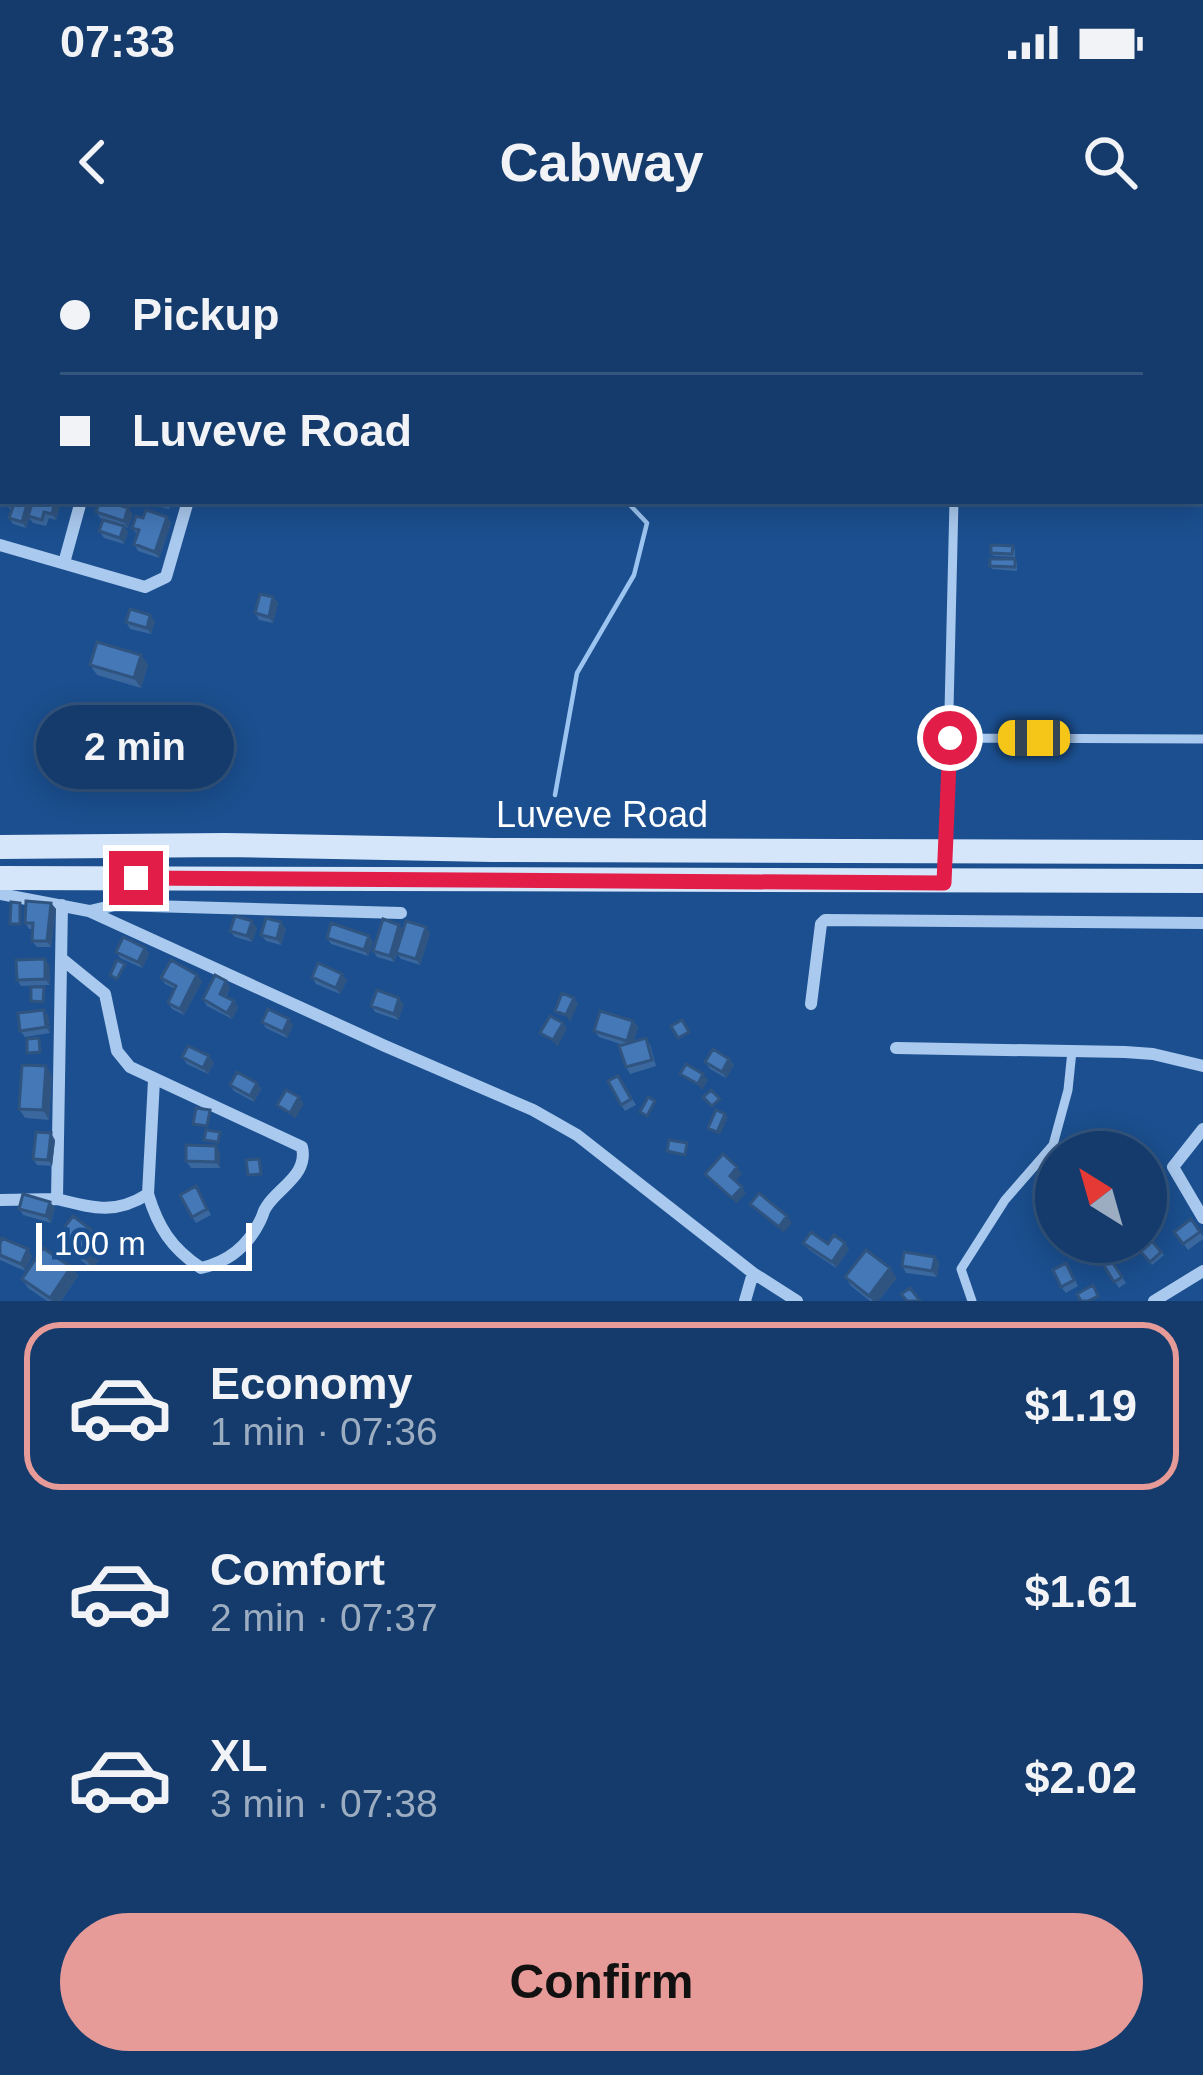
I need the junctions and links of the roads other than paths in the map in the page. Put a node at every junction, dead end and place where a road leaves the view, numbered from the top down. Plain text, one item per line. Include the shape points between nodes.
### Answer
1 (80, 504) edge
2 (187, 504) edge
3 (954, 504) edge
4 (2, 549) edge
5 (64, 563) junction
6 (950, 738) junction
7 (1203, 739) edge
8 (0, 847) edge
9 (946, 852) junction
10 (1203, 852) edge
11 (0, 878) edge
12 (1203, 881) edge
13 (944, 883) junction
14 (0, 894) edge
15 (62, 905) junction
16 (89, 911) junction
17 (401, 913) dead end
18 (1203, 923) edge
19 (62, 959) junction
20 (811, 1004) dead end
21 (896, 1048) dead end
22 (1072, 1051) junction
23 (1203, 1066) edge
24 (154, 1080) junction
25 (1203, 1130) edge
26 (148, 1194) junction
27 (58, 1199) junction
28 (0, 1200) edge
29 (1203, 1218) edge
30 (1203, 1271) edge
31 (753, 1273) junction
32 (745, 1301) edge
33 (797, 1301) edge
34 (972, 1301) edge
35 (1154, 1301) edge

1 - 5 street
2 - 5 street via 171,566 157,584
3 - 6 lane
4 - 5 street
6 - 7 lane
6 - 9 lane
8 - 9 street, Luveve Road
9 - 10 street, Luveve Road
9 - 13 lane
11 - 13 street, Luveve Road
12 - 13 street, Luveve Road
14 - 15 street
15 - 16 street
15 - 19 street
16 - 17 street via 115,905
16 - 31 street via 533,1110 592,1146
18 - 20 street via 825,920
19 - 24 street via 104,994 120,1058
19 - 27 street
21 - 22 street
22 - 23 street via 1154,1054
22 - 34 lane via 1053,1145 961,1269
24 - 26 street
24 - 26 street via 302,1147 304,1156 246,1244 211,1266 193,1263 158,1226
25 - 29 street via 1173,1167
26 - 27 street via 127,1207
27 - 28 street
30 - 35 street
31 - 32 street
31 - 33 street

